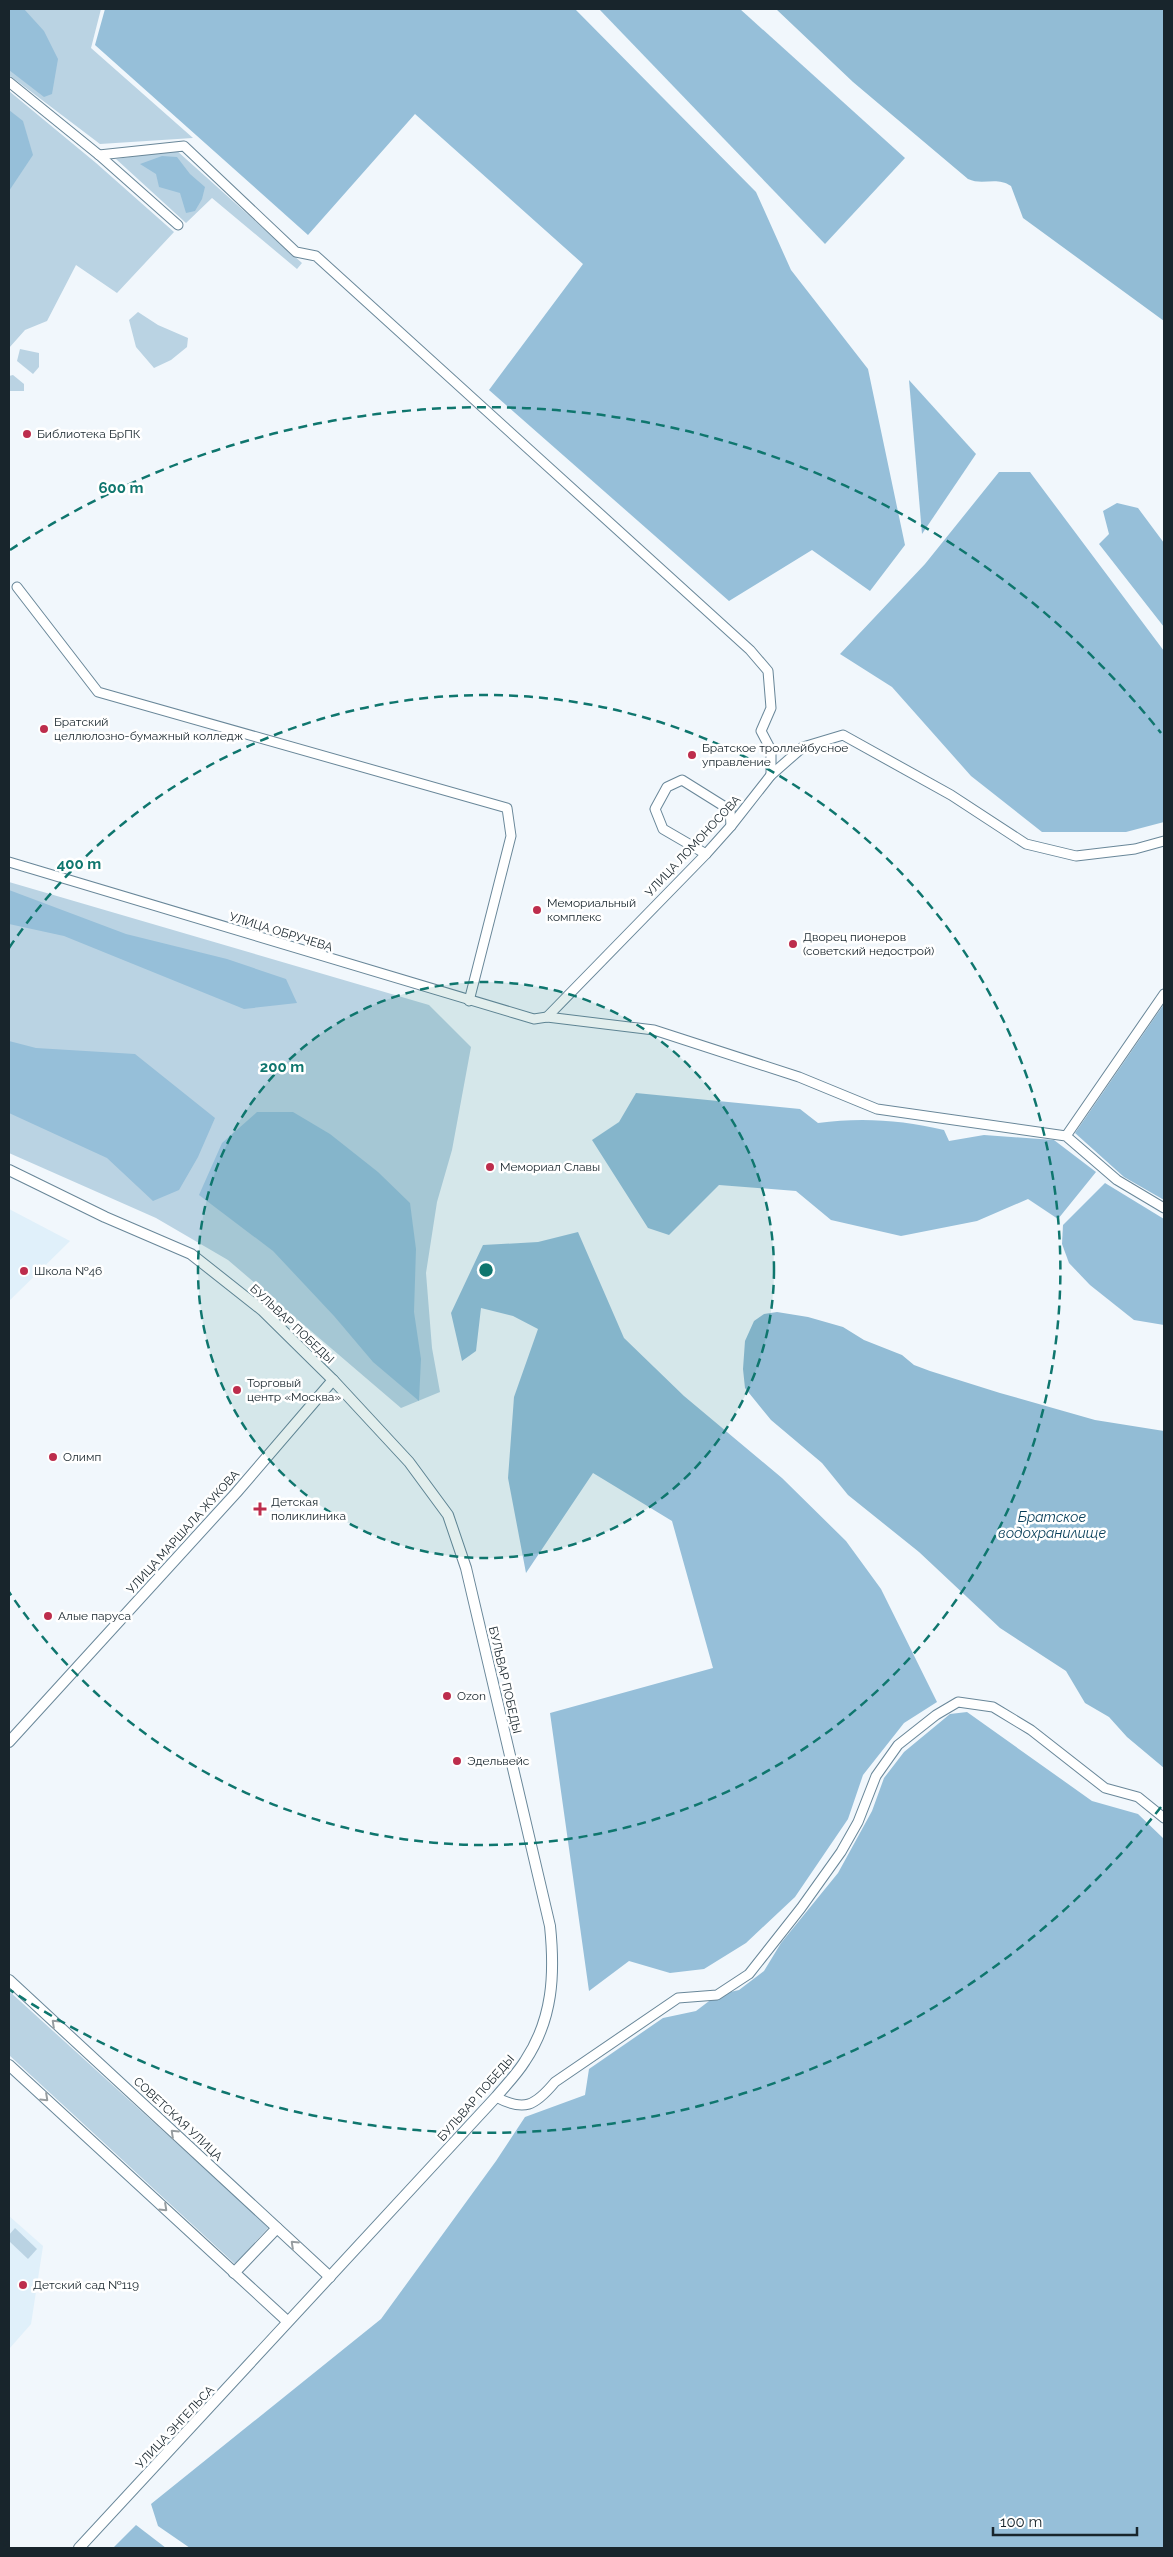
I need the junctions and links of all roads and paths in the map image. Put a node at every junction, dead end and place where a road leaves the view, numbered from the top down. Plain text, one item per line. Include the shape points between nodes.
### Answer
1 (9, 82) edge
2 (99, 155) junction
3 (178, 225) dead end
4 (18, 587) dead end
5 (771, 775) junction
6 (731, 826) junction
7 (1164, 841) edge
8 (706, 854) junction
9 (9, 862) edge
10 (1164, 994) edge
11 (469, 1001) junction
12 (547, 1017) junction
13 (1066, 1136) junction
14 (9, 1170) edge
15 (1164, 1208) edge
16 (333, 1380) junction
17 (9, 1742) edge
18 (1164, 1818) edge
19 (9, 1980) edge
20 (9, 2065) edge
21 (496, 2097) junction
22 (277, 2228) junction
23 (234, 2273) junction
24 (330, 2277) junction
25 (287, 2321) junction
26 (79, 2548) edge

1 - 2 street
2 - 3 street
2 - 5 street via 184,146 296,252 316,256 750,650 768,671 771,708 761,731 772,750
4 - 11 street via 98,692 508,808 511,836
5 - 6 street, УЛИЦА ЛОМОНОСОВА
5 - 7 street, УЛИЦА ЛОМОНОСОВА via 803,747 843,735 951,795 1026,844 1076,856 1135,849
6 - 8 street, УЛИЦА ЛОМОНОСОВА
6 - 8 street via 730,810 705,793 682,780 667,788 655,809 663,829
8 - 12 street, УЛИЦА ЛОМОНОСОВА
9 - 11 street, УЛИЦА ОБРУЧЕВА
10 - 13 street
11 - 12 street, УЛИЦА ОБРУЧЕВА via 534,1019
12 - 13 street, УЛИЦА ОБРУЧЕВА via 654,1030 799,1077 877,1109
13 - 15 street via 1117,1180
14 - 16 street, БУЛЬВАР ПОБЕДЫ via 191,1254 262,1310
16 - 17 street, УЛИЦА МАРШАЛА ЖУКОВА via 236,1493
16 - 21 street, БУЛЬВАР ПОБЕДЫ via 410,1462 448,1515 466,1568 550,1926 553,1970 549,2009 526,2060
18 - 21 street via 1138,1797 1105,1788 1031,1730 993,1708 958,1702 898,1745 876,1776 858,1822 841,1852 802,1908 749,1974 717,1995 678,1998 555,2082 543,2096 523,2106 513,2106
22 -> 19 street, СОВЕТСКАЯ УЛИЦА
20 -> 23 street
21 - 24 street, БУЛЬВАР ПОБЕДЫ
22 - 23 street
24 -> 22 street, СОВЕТСКАЯ УЛИЦА
23 - 25 street
24 - 25 street, БУЛЬВАР ПОБЕДЫ
25 - 26 street, УЛИЦА ЭНГЕЛЬСА

